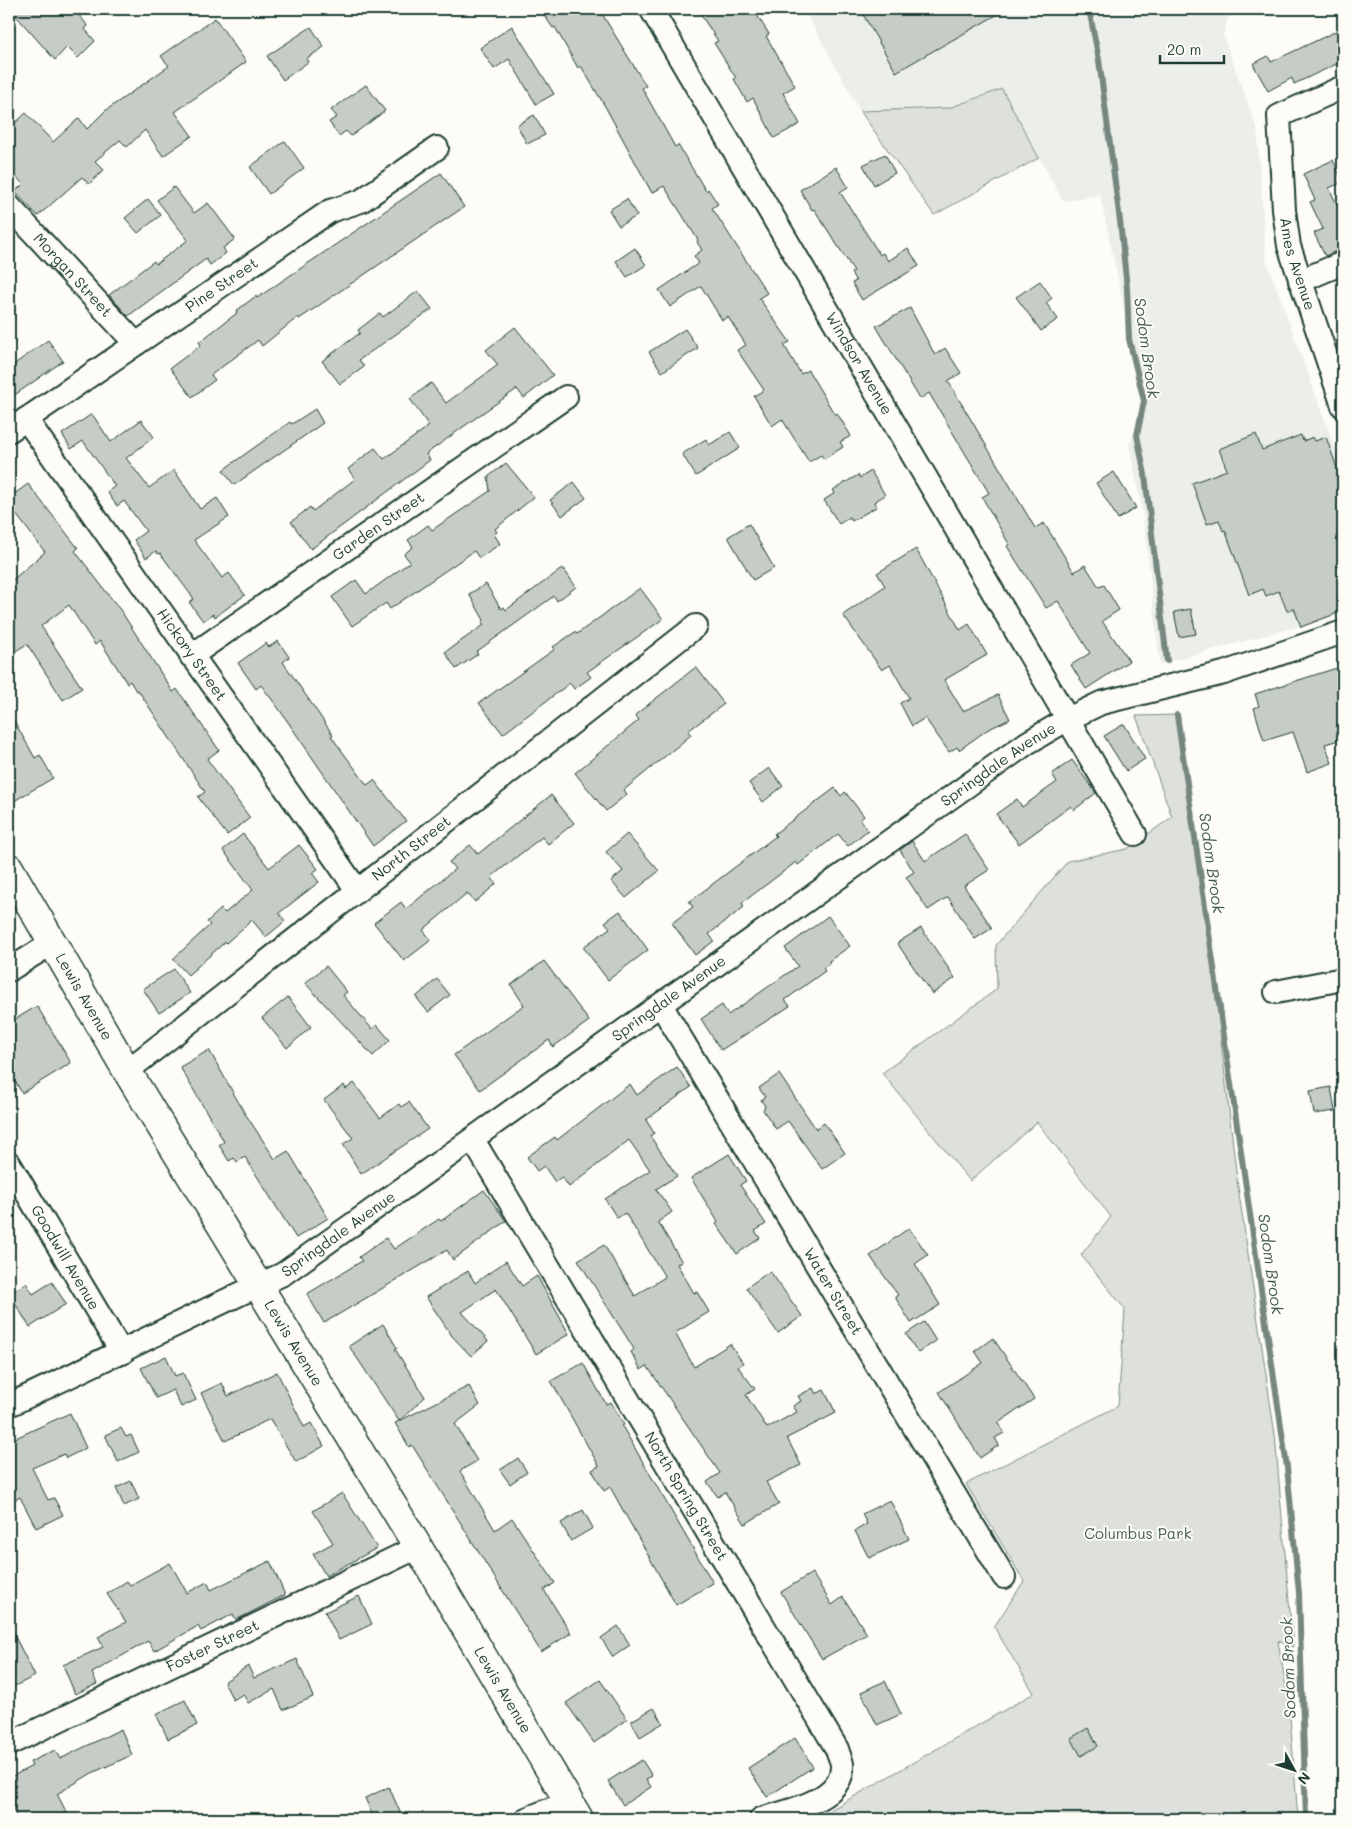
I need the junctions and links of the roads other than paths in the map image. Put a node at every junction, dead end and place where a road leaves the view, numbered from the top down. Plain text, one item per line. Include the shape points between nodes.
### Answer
1 (651, 9) edge
2 (1343, 87) edge
3 (437, 148) dead end
4 (9, 206) edge
5 (1343, 263) edge
6 (1300, 281) junction
7 (136, 344) junction
8 (566, 397) dead end
9 (1343, 406) edge
10 (18, 425) edge
11 (696, 626) dead end
12 (1343, 632) edge
13 (191, 656) junction
14 (1068, 719) junction
15 (1135, 834) dead end
16 (9, 868) edge
17 (357, 890) junction
18 (54, 942) junction
19 (9, 970) edge
20 (1343, 979) edge
21 (1276, 992) dead end
22 (661, 1005) junction
23 (127, 1071) junction
24 (473, 1140) junction
25 (9, 1163) edge
26 (258, 1287) junction
27 (122, 1353) junction
28 (9, 1405) edge
29 (418, 1547) junction
30 (1004, 1577) dead end
31 (9, 1744) edge
32 (574, 1810) edge
33 (526, 1819) edge
34 (761, 1819) edge

1 - 14 street, Windsor Avenue
2 - 6 street, Ames Avenue via 1278,116 1284,210 1289,246
3 - 7 street, Pine Street via 361,201 330,211
4 - 7 street, Morgan Street
5 - 6 street
6 - 9 street, Ames Avenue
7 - 10 street, Pine Street
8 - 13 street, Garden Street
10 - 13 street, Hickory Street
11 - 17 street, North Street
12 - 14 street, Springdale Avenue via 1224,673 1101,703
13 - 17 street, Hickory Street
14 - 15 street, Windsor Avenue
14 - 22 street, Springdale Avenue via 1027,743
16 - 18 main road, Lewis Avenue
17 - 23 street, North Street
18 - 19 street
18 - 23 main road, Lewis Avenue
20 - 21 street
22 - 24 street, Springdale Avenue
22 - 30 street, Water Street
23 - 26 main road, Lewis Avenue
24 - 26 street, Springdale Avenue via 309,1257
24 - 34 street, North Spring Street via 837,1749 842,1764 838,1780 830,1791 817,1801
25 - 27 street, Goodwill Avenue
26 - 27 street, Springdale Avenue via 160,1331
26 - 29 main road, Lewis Avenue
27 - 28 street, Springdale Avenue
29 - 31 street, Foster Street
29 - 32 main road, Lewis Avenue
32 - 33 street

